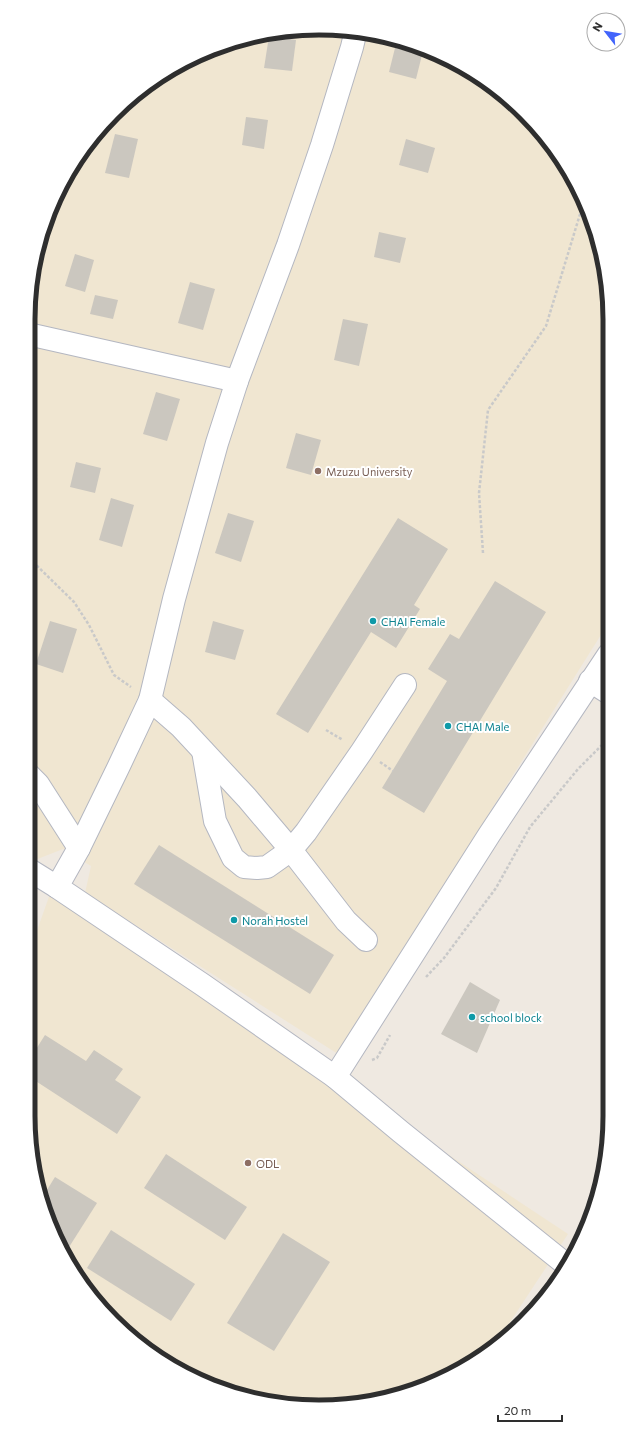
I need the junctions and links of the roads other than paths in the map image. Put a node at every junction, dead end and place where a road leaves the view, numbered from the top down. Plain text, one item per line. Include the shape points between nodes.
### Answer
1 (354, 37) edge
2 (35, 336) edge
3 (237, 381) junction
4 (603, 663) edge
5 (590, 681) junction
6 (405, 685) dead end
7 (603, 689) edge
8 (150, 700) junction
9 (203, 751) junction
10 (35, 781) edge
11 (79, 848) junction
12 (291, 850) junction
13 (35, 873) edge
14 (57, 887) junction
15 (366, 940) dead end
16 (335, 1077) junction
17 (563, 1262) edge

1 - 3 street via 322,145 288,245
2 - 3 street
3 - 8 street via 194,525
4 - 5 street
5 - 7 street
5 - 16 street
6 - 12 street via 362,751
8 - 9 street
8 - 11 street
9 - 12 street
9 - 12 street via 216,821 233,858 244,867 267,867
10 - 11 street
11 - 14 street
12 - 15 street via 346,921
13 - 14 street
14 - 16 street
16 - 17 street

